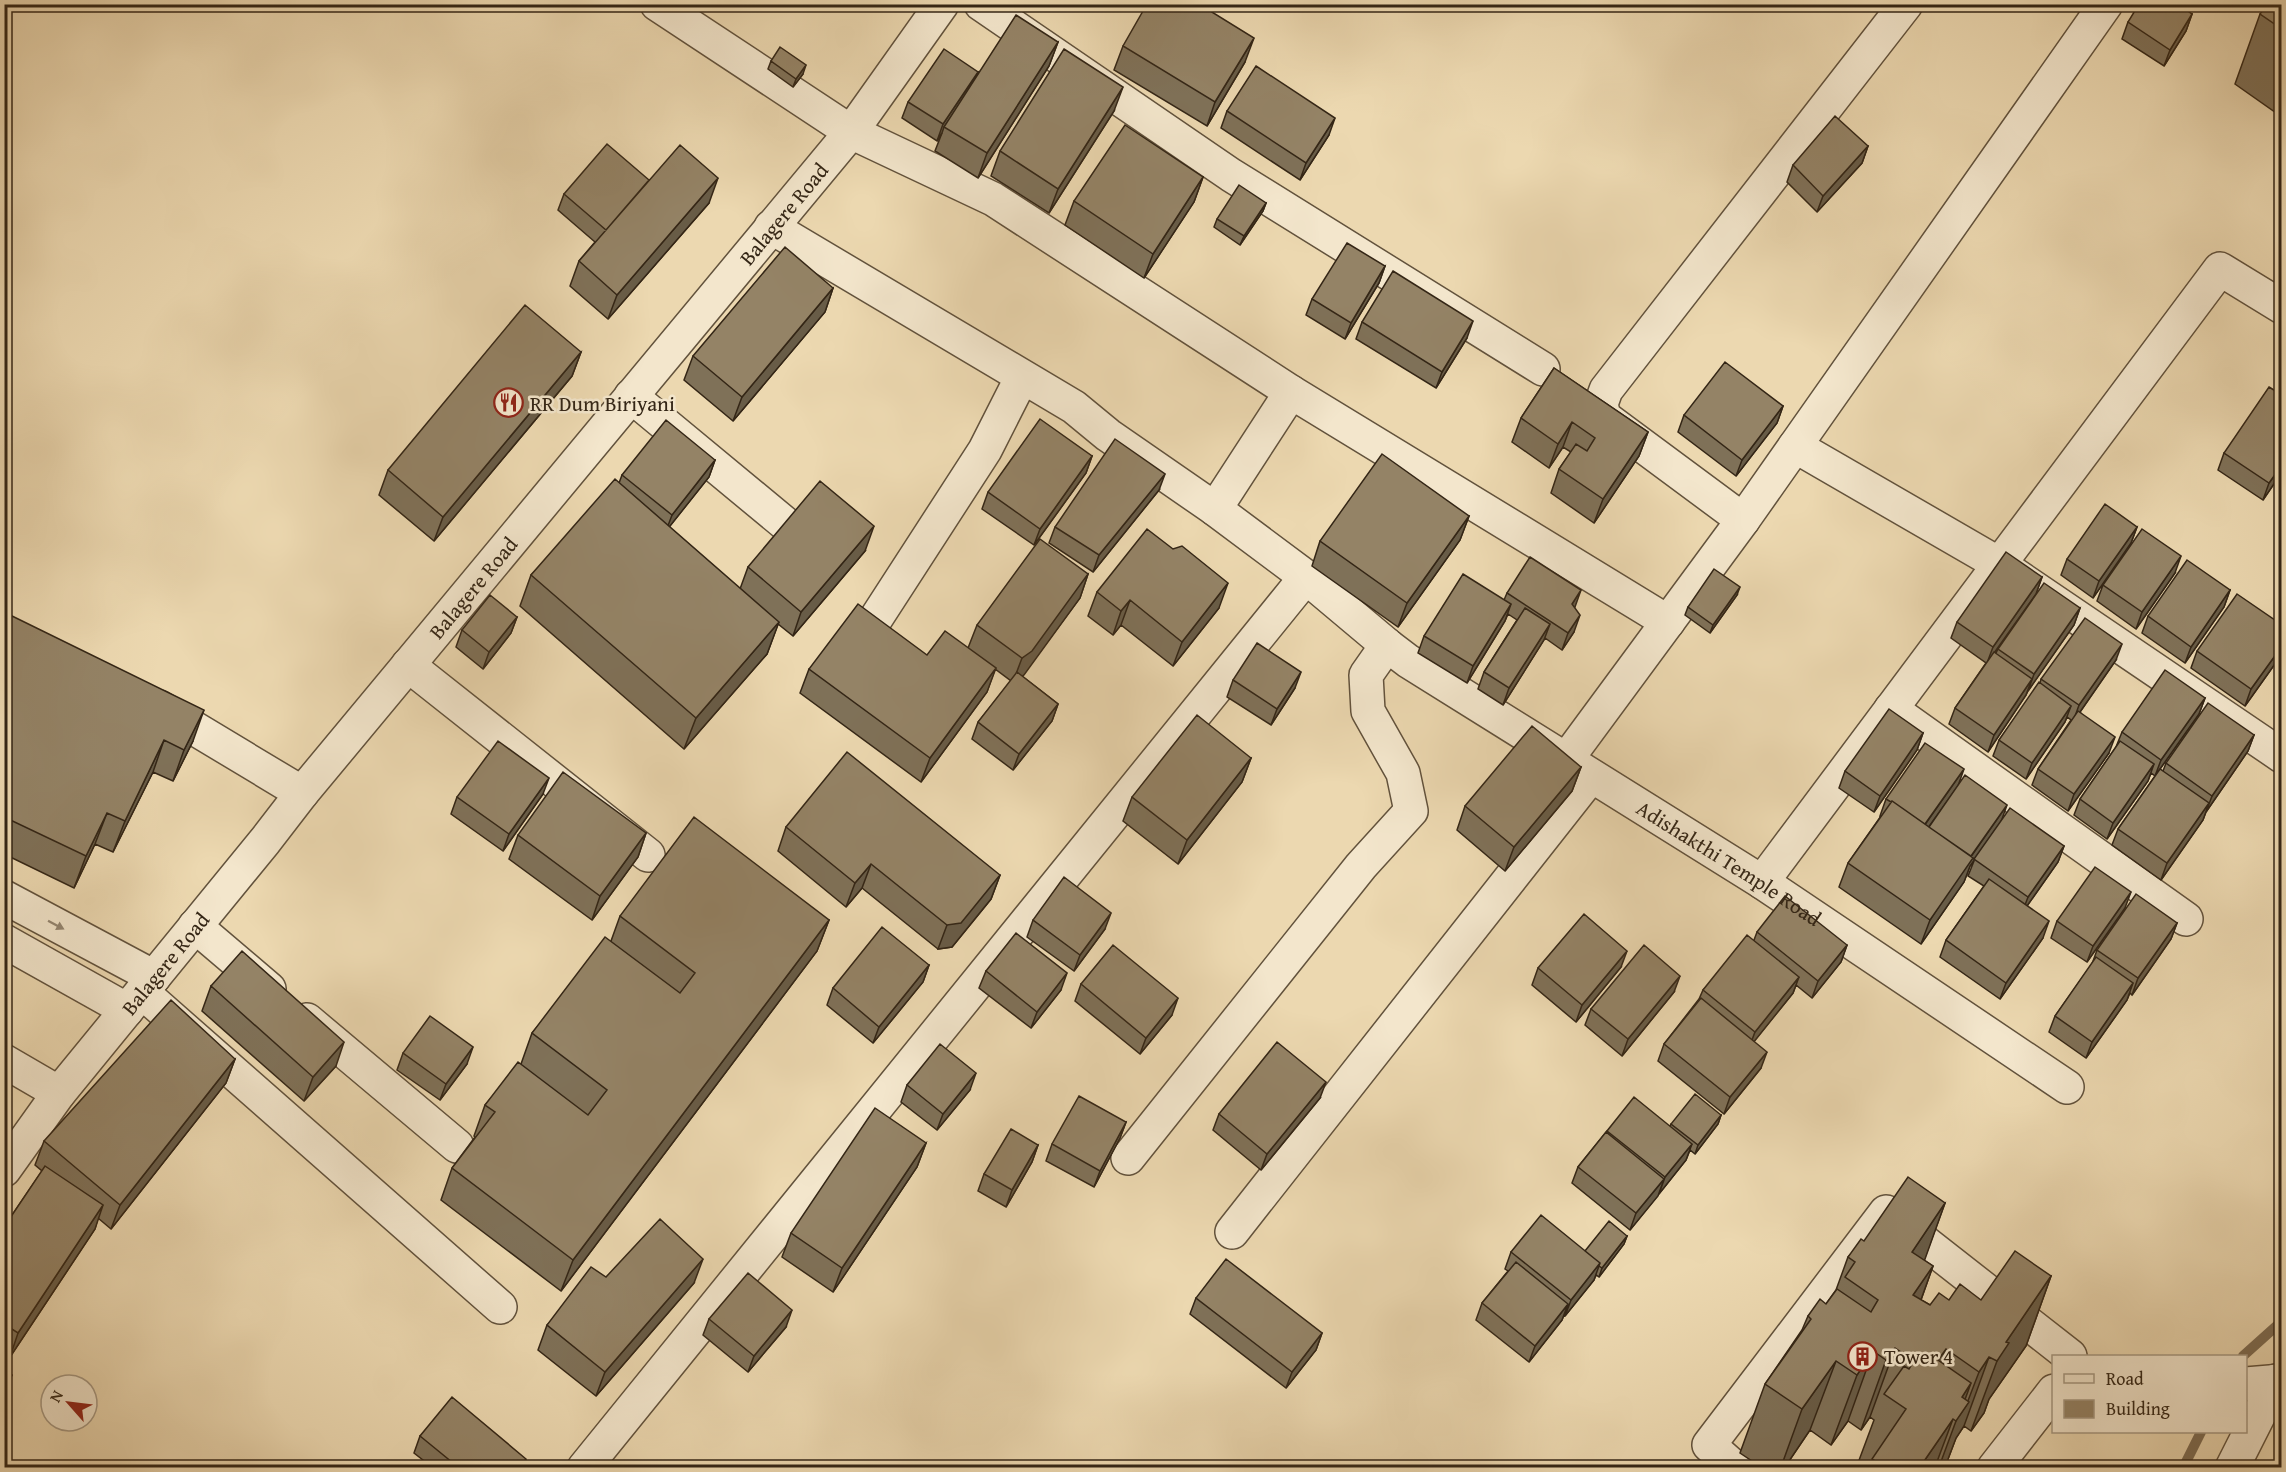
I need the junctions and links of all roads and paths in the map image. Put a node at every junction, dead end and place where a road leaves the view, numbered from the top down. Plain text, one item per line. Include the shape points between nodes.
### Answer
1 (657, 4) edge
2 (942, 4) edge
3 (981, 4) edge
4 (1906, 4) edge
5 (2106, 4) edge
6 (850, 132) junction
7 (771, 227) junction
8 (2282, 307) edge
9 (1543, 369) dead end
10 (1022, 377) junction
11 (1291, 392) junction
12 (631, 396) junction
13 (1795, 446) junction
14 (1215, 509) junction
15 (1743, 520) junction
16 (788, 526) edge
17 (1999, 564) junction
18 (1306, 576) junction
19 (1668, 622) junction
20 (873, 623) edge
21 (1387, 645) junction
22 (408, 665) junction
23 (133, 692) edge
24 (1891, 709) junction
25 (2282, 756) edge
26 (1579, 768) junction
27 (302, 793) junction
28 (648, 855) dead end
29 (1762, 882) junction
30 (4, 897) edge
31 (2186, 919) dead end
32 (195, 926) junction
33 (4, 940) edge
34 (141, 993) junction
35 (4, 1060) edge
36 (2067, 1087) dead end
37 (59, 1093) junction
38 (457, 1146) dead end
39 (1128, 1158) dead end
40 (4, 1170) edge
41 (1232, 1232) dead end
42 (500, 1307) dead end
43 (2069, 1355) edge
44 (2268, 1382) edge
45 (2052, 1394) edge
46 (2247, 1432) edge
47 (2246, 1433) edge
48 (584, 1467) edge
49 (1735, 1467) edge
50 (1994, 1467) edge
51 (2232, 1467) edge

1 - 6 street
2 - 6 street, Balagere Road
3 - 9 street via 1231,175
4 - 15 street via 1606,390 1601,404 1604,417
5 - 13 street
6 - 7 street, Balagere Road
6 - 11 street via 993,199
7 - 10 street, Adishakthi Temple Road
7 - 12 street, Balagere Road
8 - 17 street via 2220,269
10 - 14 street, Adishakthi Temple Road via 1074,407
10 - 20 street via 985,450
11 - 14 street
11 - 19 street
12 - 16 street
12 - 22 street, Balagere Road
13 - 15 street
13 - 17 street
14 - 18 street, Adishakthi Temple Road
15 - 19 street
17 - 24 street
17 - 25 street
18 - 21 street, Adishakthi Temple Road
18 - 48 street
19 - 26 street
21 - 26 street, Adishakthi Temple Road
21 - 39 street via 1366,675 1368,711 1403,773 1411,811 1361,866
22 - 27 street, Balagere Road
22 - 28 street
23 - 27 street
24 - 29 street
24 - 31 street
26 - 29 street, Adishakthi Temple Road
26 - 41 street
27 - 32 street, Balagere Road
29 - 36 street, Adishakthi Temple Road
30 -> 34 street
32 - 34 street, Balagere Road
32 - 38 street
33 - 34 street
34 - 37 street, Balagere Road
34 - 42 street
35 - 37 street
37 - 40 street, Balagere Road
43 - 49 street via 1886,1212 1709,1445
44 - 46 street
45 - 50 street
47 - 51 street

